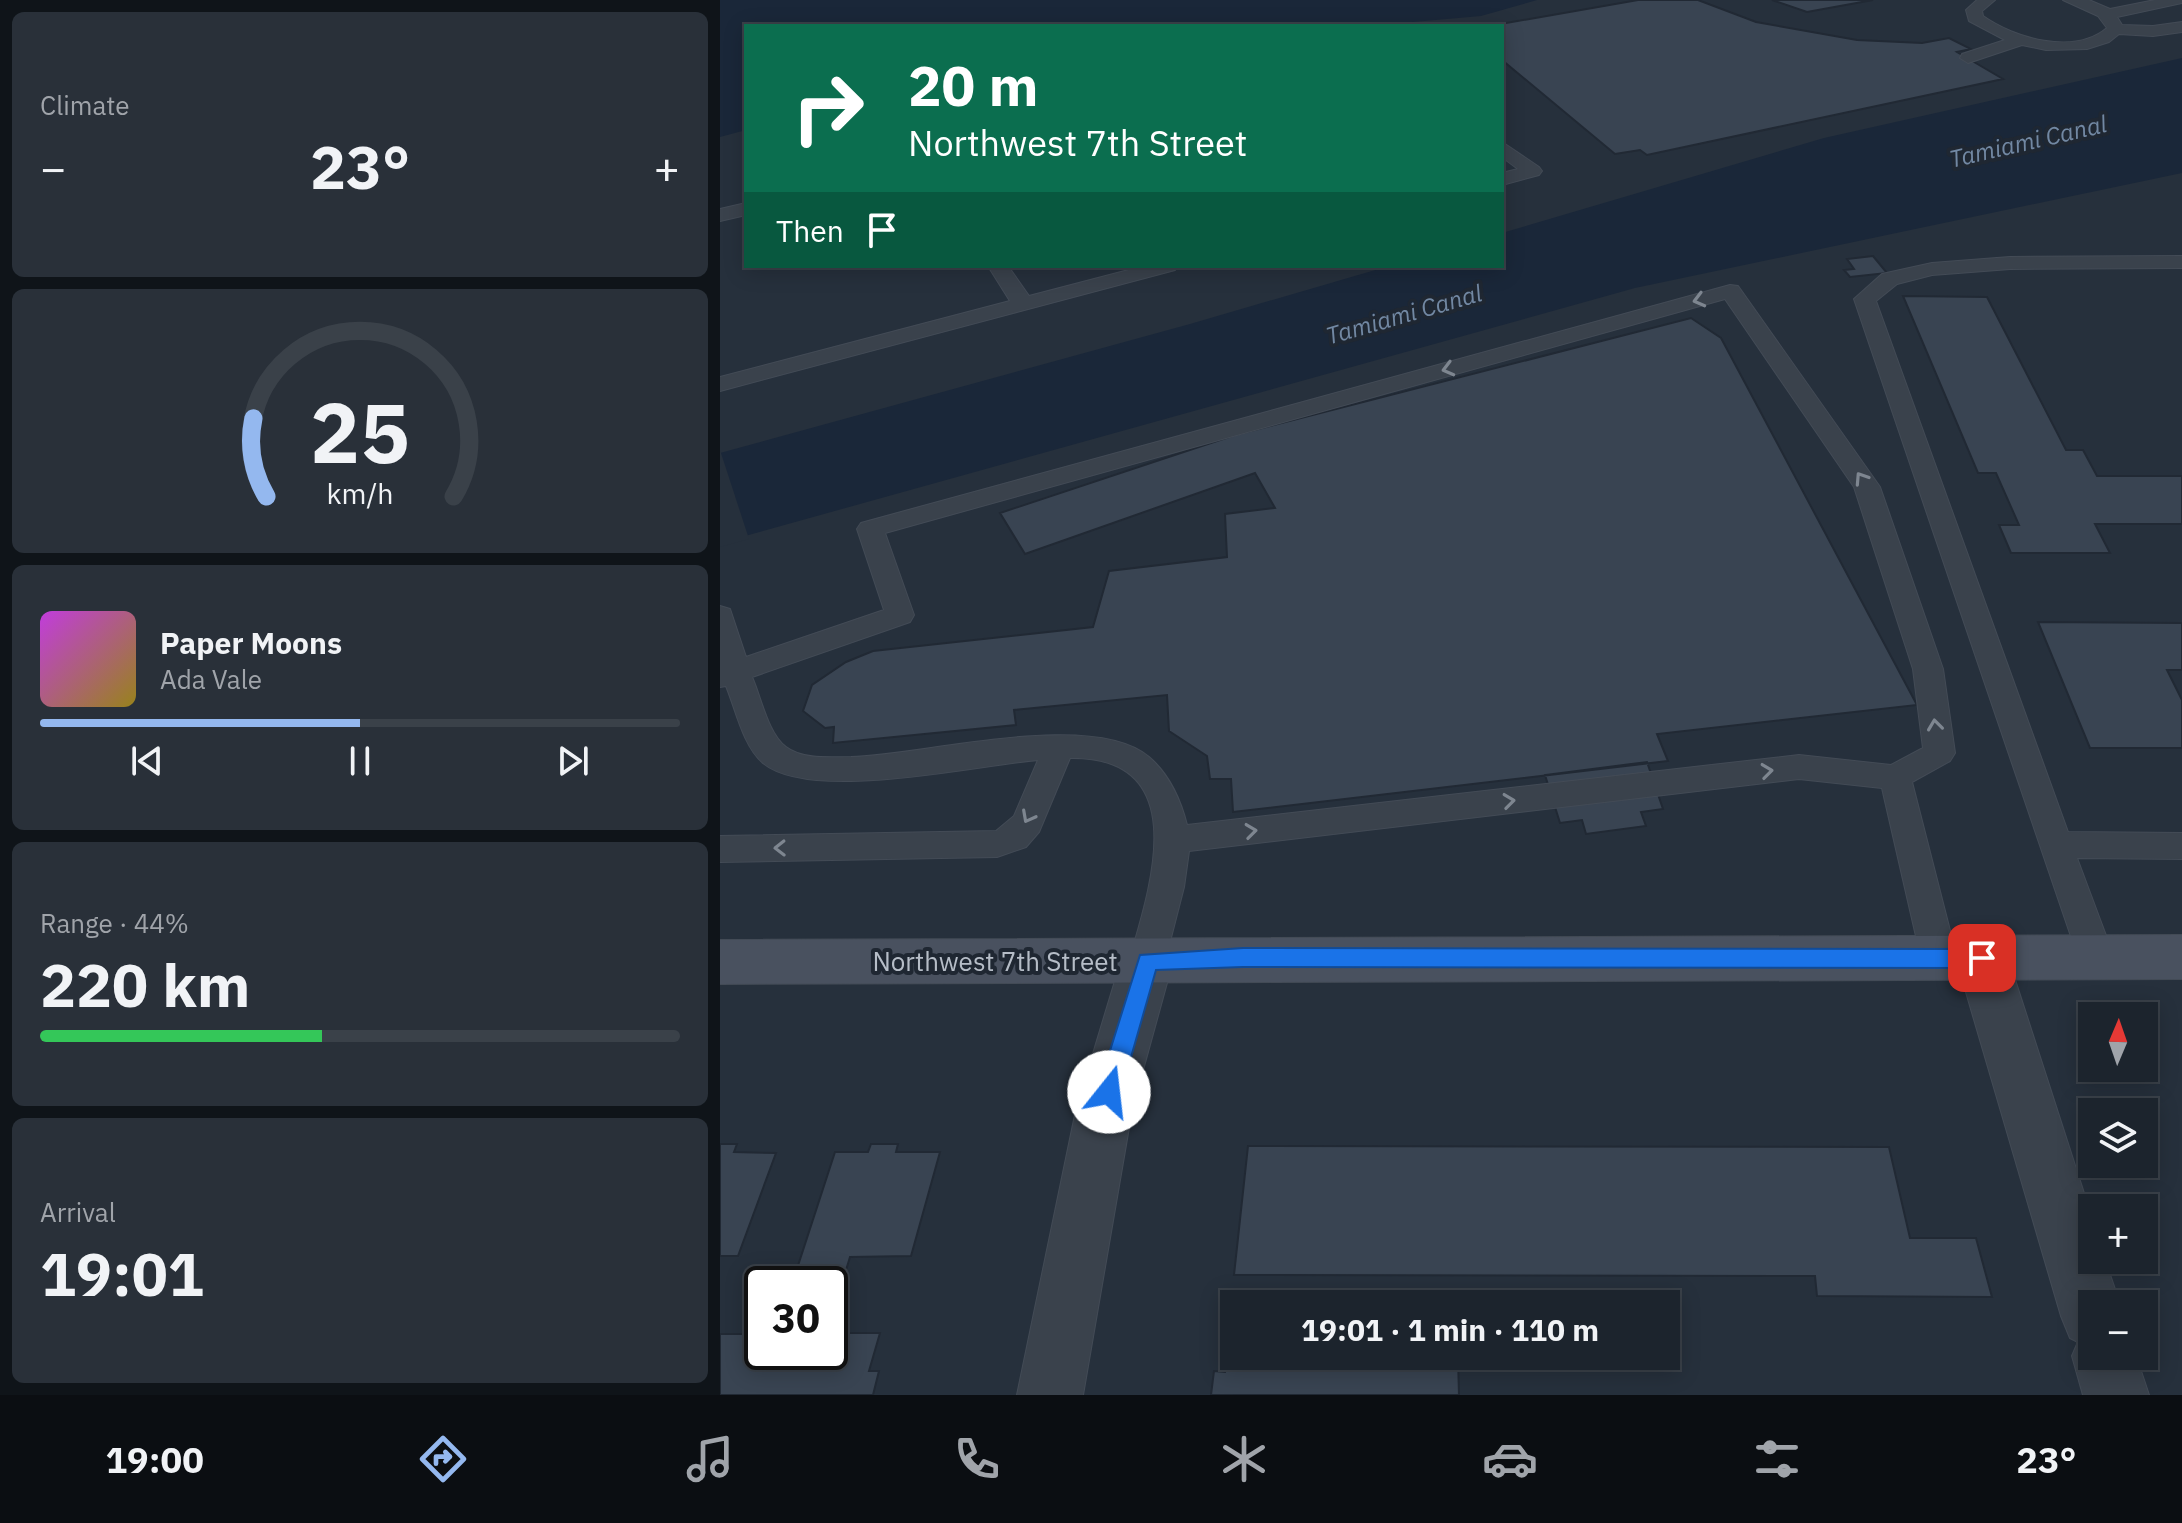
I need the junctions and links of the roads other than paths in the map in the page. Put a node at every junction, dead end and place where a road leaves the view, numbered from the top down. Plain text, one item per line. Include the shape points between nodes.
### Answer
1 (1987, 0) edge
2 (2177, 0) edge
3 (2078, 2) edge
4 (2108, 14) edge
5 (2182, 27) edge
6 (2020, 40) junction
7 (1968, 58) dead end
8 (1504, 150) edge
9 (1504, 178) edge
10 (744, 209) edge
11 (720, 215) edge
12 (2182, 262) edge
13 (999, 268) edge
14 (1160, 268) edge
15 (1023, 304) junction
16 (720, 384) edge
17 (720, 616) edge
18 (728, 674) edge
19 (1059, 746) junction
20 (1895, 777) junction
21 (1173, 840) junction
22 (2056, 845) junction
23 (2182, 846) edge
24 (720, 849) edge
25 (2096, 957) junction
26 (2182, 957) edge
27 (1960, 958) junction
28 (1147, 961) junction
29 (720, 962) edge
30 (2082, 1290) edge
31 (2108, 1370) edge
32 (1050, 1395) edge
33 (2116, 1395) edge

1 - 6 lane via 1974,10 1975,18
2 - 4 lane
3 - 4 lane
4 - 5 lane via 2153,31
4 - 6 lane via 2100,41
6 - 7 lane
8 - 9 lane via 1532,171
10 - 11 lane
12 - 22 lane via 1932,269 1890,279 1865,299
13 - 15 lane
14 - 15 lane
15 - 16 lane
17 - 18 lane
18 - 19 lane via 765,745 790,764 856,768
20 -> 18 lane via 1939,753 1928,669 1867,487 1730,291 870,529 900,615
19 - 21 lane via 1112,751 1147,773 1159,791
19 -> 24 lane via 1027,823 1014,838 997,844
21 -> 20 lane via 1799,767
20 - 27 lane
21 - 28 lane
22 - 23 lane
22 - 25 lane
25 - 26 main road, Northwest 7th Street
25 - 27 main road, Northwest 7th Street
27 - 28 main road, Northwest 7th Street
27 - 30 street
28 - 29 main road, Northwest 7th Street
28 - 32 street via 1104,1110
31 - 33 street

